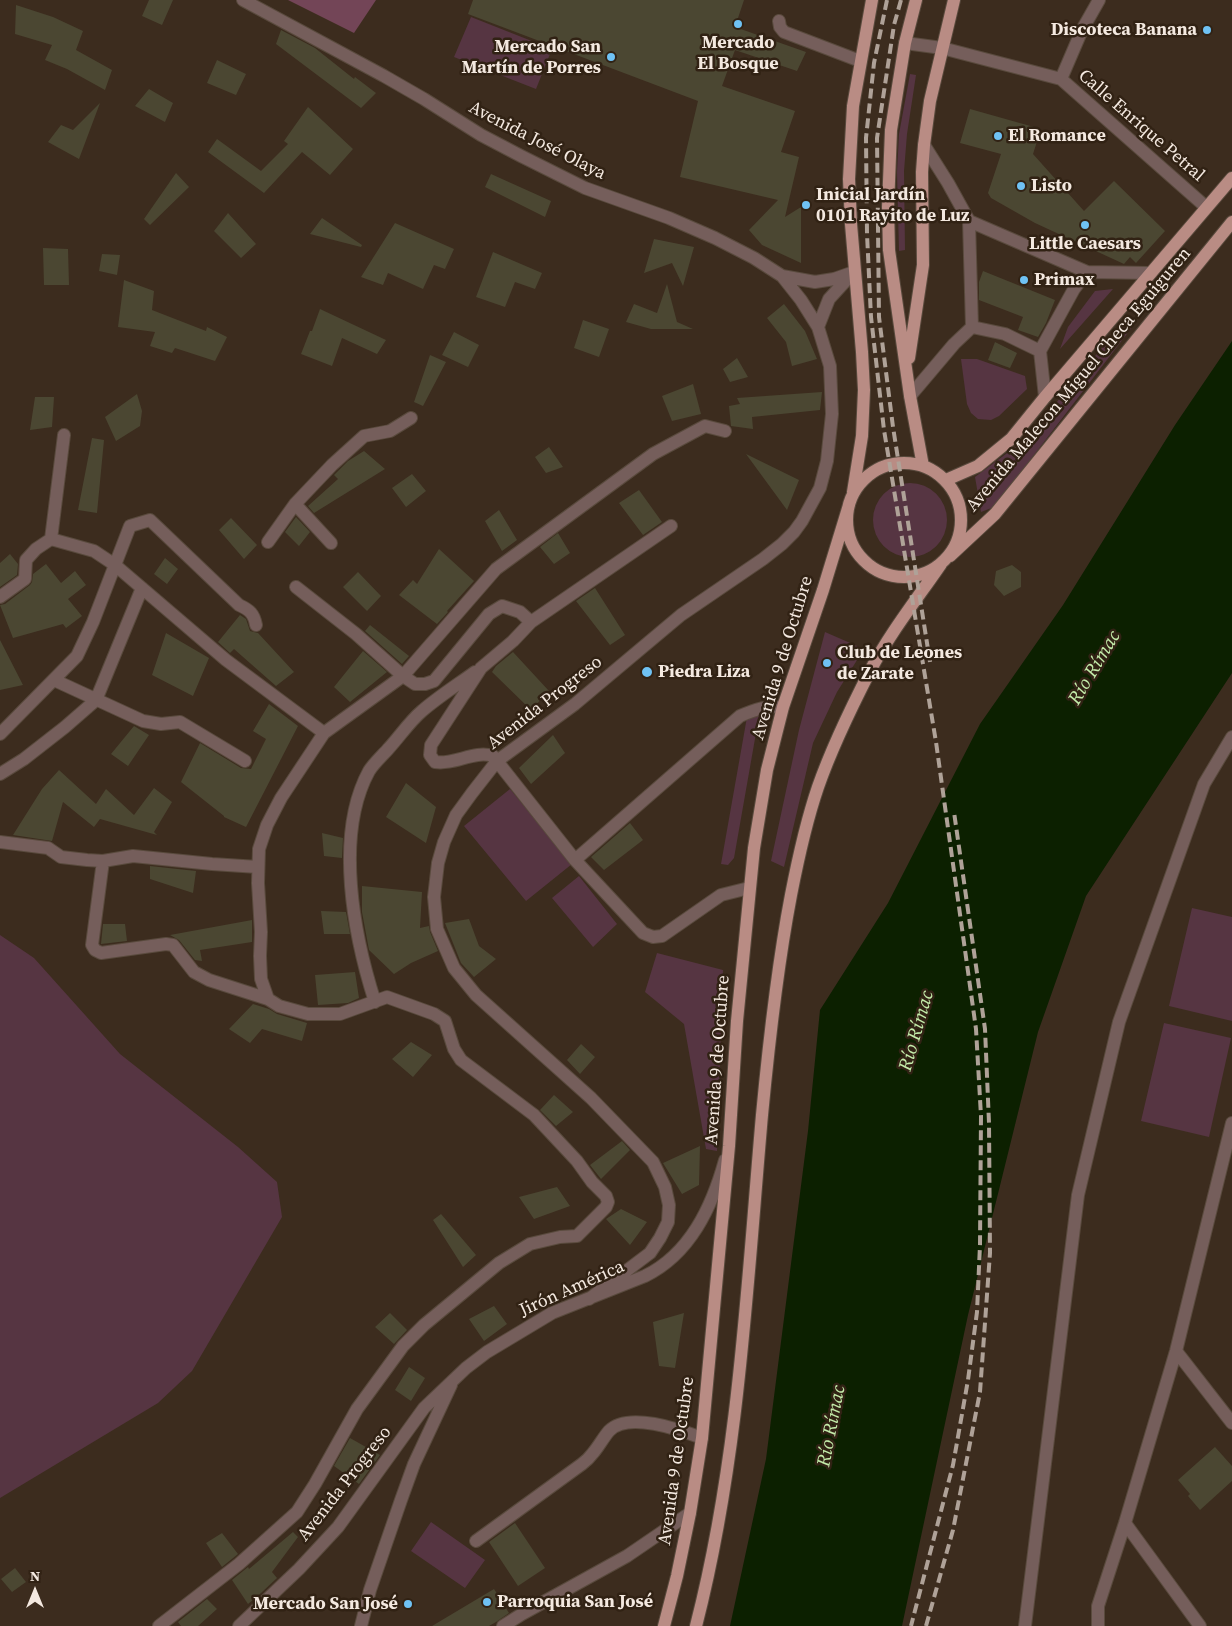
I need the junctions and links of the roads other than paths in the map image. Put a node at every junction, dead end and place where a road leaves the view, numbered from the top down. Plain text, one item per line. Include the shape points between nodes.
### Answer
1 (243, 0) edge
2 (872, 0) edge
3 (916, 0) edge
4 (954, 0) edge
5 (1099, 0) edge
6 (780, 21) dead end
7 (905, 43) junction
8 (942, 48) junction
9 (860, 61) junction
10 (1061, 79) junction
11 (924, 145) junction
12 (1232, 178) edge
13 (1206, 207) junction
14 (969, 221) junction
15 (1232, 222) edge
16 (854, 272) junction
17 (1087, 272) junction
18 (1151, 273) junction
19 (782, 276) junction
20 (818, 327) junction
21 (972, 327) junction
22 (1040, 351) junction
23 (907, 373) junction
24 (910, 396) junction
25 (1045, 397) junction
26 (411, 418) dead end
27 (725, 431) dead end
28 (64, 435) dead end
29 (924, 466) junction
30 (946, 480) junction
31 (853, 492) junction
32 (295, 504) junction
33 (849, 505) junction
34 (671, 526) dead end
35 (51, 539) junction
36 (268, 542) dead end
37 (331, 544) dead end
38 (945, 560) junction
39 (115, 565) junction
40 (296, 587) dead end
41 (142, 588) junction
42 (0, 597) edge
43 (531, 622) junction
44 (256, 625) dead end
45 (481, 668) junction
46 (403, 676) junction
47 (54, 680) junction
48 (96, 700) junction
49 (783, 707) junction
50 (324, 733) junction
51 (0, 734) edge
52 (1232, 737) edge
53 (245, 760) dead end
54 (498, 761) junction
55 (0, 774) edge
56 (0, 842) edge
57 (103, 860) junction
58 (575, 860) junction
59 (258, 867) junction
60 (749, 888) junction
61 (268, 999) junction
62 (375, 1002) junction
63 (1231, 1131) edge
64 (729, 1146) junction
65 (589, 1299) junction
66 (1176, 1351) junction
67 (453, 1380) junction
68 (1232, 1423) edge
69 (702, 1438) junction
70 (690, 1513) junction
71 (1125, 1523) junction
72 (476, 1541) dead end
73 (159, 1626) edge
74 (239, 1626) edge
75 (361, 1626) edge
76 (504, 1626) edge
77 (664, 1626) edge
78 (696, 1626) edge
79 (1025, 1626) edge
80 (1098, 1626) edge
81 (1200, 1626) edge

1 - 19 street, Avenida José Olaya via 384,76 521,156 585,188 715,238
2 - 9 main road
3 - 7 main road
4 - 8 main road
5 - 10 street
6 - 9 street via 784,32
7 - 8 street, Calle Enrique Petral
7 - 23 main road via 891,130 888,208 889,250
8 - 10 street, Calle Enrique Petral
8 - 11 main road
9 - 16 main road via 853,106 849,179
10 - 13 street, Calle Enrique Petral
11 - 14 street
11 - 23 main road via 923,265
12 - 13 main road, Avenida Malecon Miguel Checa Eguiguren
13 - 18 main road, Avenida Malecon Miguel Checa Eguiguren
14 - 17 street
14 - 21 street
15 - 38 main road, Avenida Malecon Miguel Checa Eguiguren via 995,514
16 - 19 street, Avenida José Olaya via 814,282
16 - 20 street via 829,299
16 - 31 main road via 864,390 862,436
17 - 18 street
17 - 22 street
18 - 25 main road, Avenida Malecon Miguel Checa Eguiguren
19 - 20 street, Avenida Progreso
20 - 54 street, Avenida Progreso via 831,373 828,461 820,488 794,532 763,559 681,615 575,704
21 - 22 street via 1005,334
21 - 24 street
22 - 25 street
23 - 24 main road
24 - 29 main road
25 - 30 main road, Avenida Malecon Miguel Checa Eguiguren via 1011,439 978,466
26 - 32 street via 390,431 364,436
27 - 46 street via 705,426 653,454 496,569
28 - 35 street
29 - 30 main road
29 - 31 main road via 891,464 876,469
30 - 38 main road via 956,494 962,526 958,541
31 - 33 main road
32 - 36 street
32 - 37 street
33 - 38 main road via 847,523 851,541 873,568 890,576 908,577 925,573
33 - 49 main road, Avenida 9 de Octubre
34 - 43 street
35 - 39 street via 94,551
35 - 42 street via 26,560 25,579
38 - 78 main road via 871,669 818,788 798,857 771,1018 735,1410 723,1496
39 - 41 street
39 - 44 street via 130,526 150,520 239,605 248,609
39 - 47 street via 77,656
40 - 46 street
41 - 48 street
41 - 50 street via 226,660
43 - 45 street
43 - 46 street via 520,612 502,606 489,614 434,681 415,684
45 - 54 street via 431,744 430,755 435,762 443,763 485,754
45 - 62 street via 422,711 370,770 357,799 350,835 351,884 365,972
46 - 50 street
47 - 48 street
47 - 51 street
48 - 53 street via 143,721 161,724 180,722
48 - 55 street via 24,760
49 - 58 street via 772,705 740,716
49 - 60 main road, Avenida 9 de Octubre via 767,770
50 - 59 street via 267,825 259,849
52 - 79 street via 1204,784 1119,1022 1078,1195
54 - 58 street
54 - 65 street, Avenida Progreso via 456,815 444,842 435,880 436,929 454,968 476,995 591,1098 653,1162 670,1205 668,1222 650,1253
56 - 57 street via 48,848 61,857
57 - 59 street via 133,856
57 - 61 street via 92,945 95,950 101,953 173,945 194,972
58 - 60 street via 643,934 653,937 662,936 721,895
59 - 61 street via 261,979
60 - 64 main road, Avenida 9 de Octubre
61 - 62 street via 279,1006 308,1014 340,1014
62 - 73 street via 387,997 445,1021 461,1060 534,1115 577,1161 608,1202 577,1236 530,1244 499,1263 424,1325 402,1346 357,1409 298,1512 239,1564
63 - 66 street
64 - 65 street, Jirón América via 714,1194 687,1243 658,1270
64 - 69 main road, Avenida 9 de Octubre
65 - 67 street, Jirón América via 552,1313 520,1332 487,1352
66 - 68 street
66 - 71 street
67 - 74 street, Avenida Progreso via 424,1408 338,1527
67 - 75 street, Jirón América via 414,1464 370,1590
69 - 70 main road, Avenida 9 de Octubre
69 - 72 street via 671,1427 631,1423 617,1425 582,1464
70 - 76 street via 628,1556
70 - 77 main road, Avenida 9 de Octubre
71 - 80 street via 1098,1606
71 - 81 street

